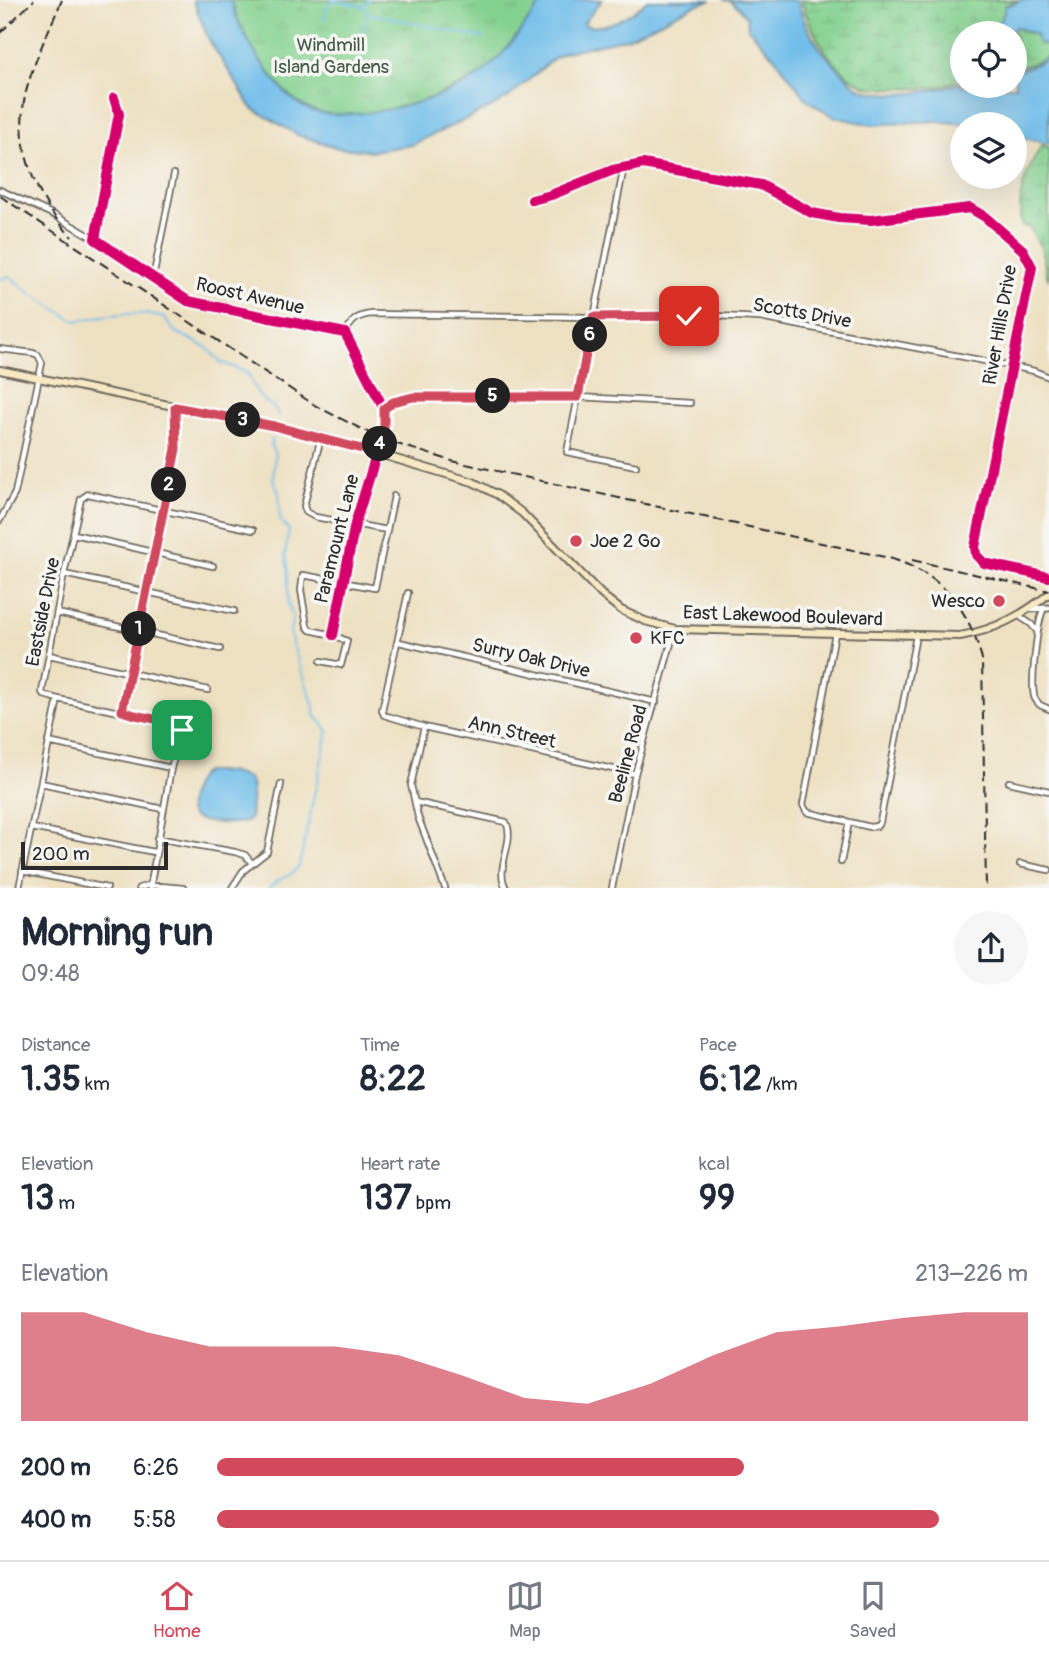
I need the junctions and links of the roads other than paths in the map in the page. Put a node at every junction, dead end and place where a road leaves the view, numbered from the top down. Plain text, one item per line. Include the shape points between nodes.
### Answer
1 (114, 98) dead end
2 (624, 167) junction
3 (174, 174) dead end
4 (0, 190) edge
5 (532, 200) dead end
6 (95, 239) junction
7 (153, 278) junction
8 (593, 317) junction
9 (345, 332) junction
10 (0, 349) edge
11 (1011, 366) junction
12 (0, 370) edge
13 (1049, 377) edge
14 (38, 378) junction
15 (578, 397) junction
16 (690, 404) dead end
17 (175, 407) junction
18 (384, 409) junction
19 (321, 437) junction
20 (377, 453) junction
21 (636, 466) dead end
22 (394, 496) dead end
23 (164, 512) junction
24 (0, 520) edge
25 (355, 524) junction
26 (253, 530) dead end
27 (387, 530) junction
28 (74, 534) junction
29 (156, 551) junction
30 (213, 566) dead end
31 (64, 574) junction
32 (1049, 577) edge
33 (342, 582) junction
34 (147, 592) junction
35 (408, 593) dead end
36 (1048, 596) edge
37 (1032, 607) junction
38 (1047, 608) edge
39 (234, 611) dead end
40 (57, 613) junction
41 (1019, 616) junction
42 (675, 629) junction
43 (139, 631) junction
44 (1037, 632) junction
45 (835, 634) junction
46 (333, 635) junction
47 (916, 636) junction
48 (399, 642) junction
49 (220, 649) dead end
50 (49, 655) junction
51 (321, 661) dead end
52 (131, 671) junction
53 (208, 690) dead end
54 (58, 699) junction
55 (656, 702) junction
56 (1046, 708) edge
57 (122, 711) junction
58 (424, 727) junction
59 (48, 743) junction
60 (171, 768) junction
61 (635, 774) junction
62 (1009, 782) dead end
63 (41, 783) junction
64 (281, 785) dead end
65 (1049, 791) edge
66 (415, 802) junction
67 (163, 809) junction
68 (849, 822) junction
69 (32, 828) junction
70 (157, 838) junction
71 (155, 852) junction
72 (251, 862) junction
73 (841, 862) dead end
74 (1020, 864) dead end
75 (1049, 870) edge
76 (22, 871) junction
77 (65, 881) junction
78 (150, 886) edge
79 (19, 888) edge
80 (64, 888) edge
81 (104, 888) edge
82 (139, 888) edge
83 (183, 888) edge
84 (232, 888) edge
85 (445, 888) edge
86 (506, 888) edge
87 (612, 888) edge

1 - 6 street via 119,114
2 - 5 street, River Hills Drive
2 - 8 street
2 - 11 street, River Hills Drive via 643,164 746,181 813,213 839,218 872,220 970,208 992,222 1031,260
3 - 7 street
4 - 6 street, Roost Avenue
6 - 7 street, Roost Avenue
7 - 9 street, Roost Avenue via 198,305
8 - 9 street, Scotts Drive via 371,314 359,316
8 - 11 street, Scotts Drive via 760,318
8 - 15 street
9 - 18 street
10 - 14 street via 38,355 42,363
11 - 13 street, Scotts Drive
11 - 32 street, River Hills Drive via 976,555 984,563
12 - 14 main road, East Lakewood Boulevard
14 - 17 main road, East Lakewood Boulevard
14 - 24 street via 15,493
15 - 16 street
15 - 18 street via 413,397
15 - 21 street via 567,452
17 - 19 main road, East Lakewood Boulevard
17 - 23 street via 176,449
18 - 20 street
19 - 20 main road, East Lakewood Boulevard
19 - 25 street via 306,512
20 - 25 street, Paramount Lane
20 - 42 main road, East Lakewood Boulevard via 473,482 498,495 522,513 611,603 645,621
22 - 27 street
23 - 26 street
23 - 28 street, Eastside Drive via 88,494 83,496
23 - 29 street
25 - 27 street
25 - 33 street, Paramount Lane
27 - 33 street via 375,588
28 - 29 street
28 - 31 street, Eastside Drive
29 - 30 street
29 - 34 street
31 - 34 street
31 - 40 street, Eastside Drive
33 - 46 street, Paramount Lane
33 - 46 street via 303,575 307,626
34 - 39 street
34 - 43 street
35 - 48 street
36 - 37 main road, East Lakewood Boulevard
37 - 38 street
37 - 41 main road, East Lakewood Boulevard
38 - 44 street via 1040,615
40 - 43 street
40 - 50 street, Eastside Drive
41 - 44 street
41 - 47 main road, East Lakewood Boulevard via 975,634
42 - 45 main road, East Lakewood Boulevard
42 - 55 street, Beeline Road
43 - 49 street
43 - 52 street
44 - 56 street via 1034,696
45 - 47 main road, East Lakewood Boulevard
45 - 68 street via 803,804 807,811
46 - 51 street via 347,641 341,665
47 - 68 street via 880,822 877,826
48 - 55 street, Surry Oak Drive
48 - 58 street, Ann Street via 383,715
50 - 52 street
50 - 54 street, Eastside Drive via 42,692
52 - 53 street
52 - 57 street
54 - 57 street
54 - 59 street
55 - 61 street, Beeline Road
57 - 60 street via 176,724 182,730
58 - 61 street, Ann Street
58 - 66 street via 411,786
59 - 60 street
59 - 63 street
60 - 67 street
61 - 87 street, Beeline Road
62 - 65 street
63 - 67 street
63 - 69 street
64 - 72 street via 267,852
66 - 85 street
66 - 86 street via 506,822 509,829 502,875
67 - 70 street
68 - 73 street
69 - 71 street
69 - 76 street
70 - 71 street
70 - 72 street via 235,852
71 - 78 street
72 - 84 street
74 - 75 street
76 - 77 street
76 - 79 street
77 - 80 street
77 - 81 street
78 - 82 street
78 - 83 street

